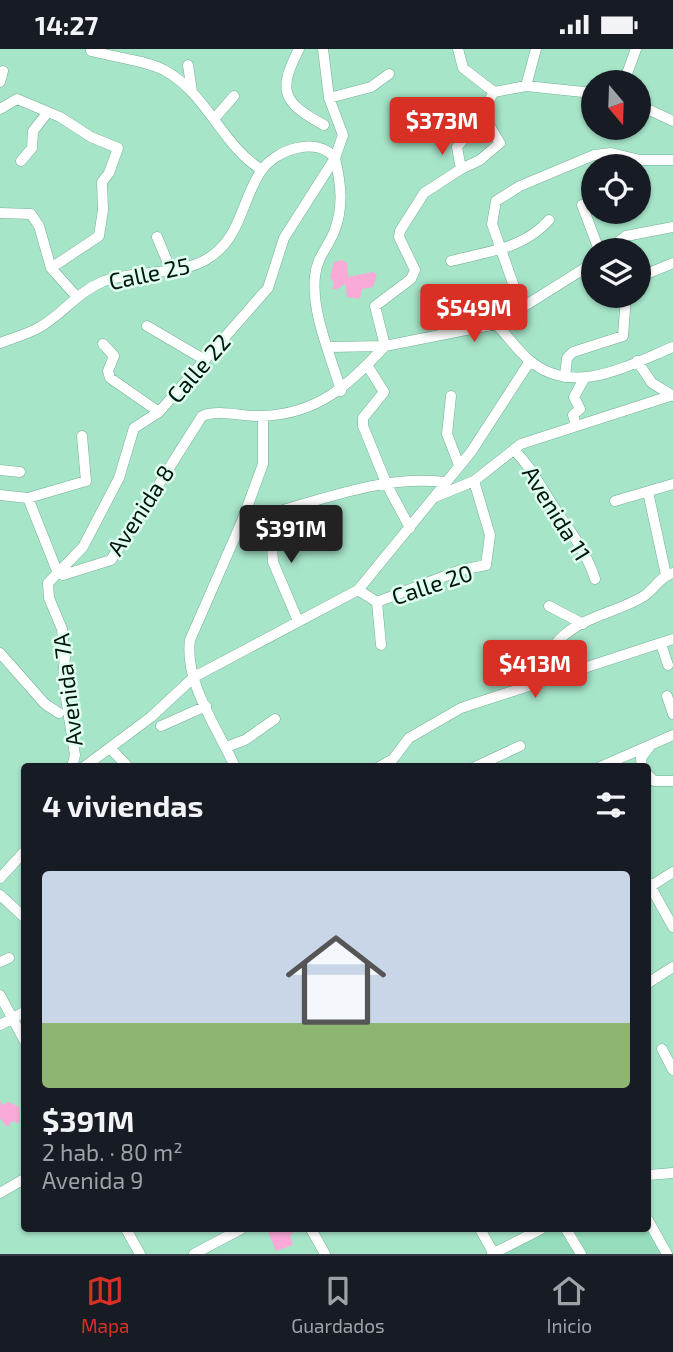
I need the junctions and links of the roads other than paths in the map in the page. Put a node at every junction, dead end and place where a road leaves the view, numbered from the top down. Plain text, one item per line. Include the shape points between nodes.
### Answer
1 (299, 49) edge
2 (323, 49) edge
3 (458, 49) edge
4 (536, 49) edge
5 (636, 49) edge
6 (91, 51) dead end
7 (188, 65) dead end
8 (628, 70) edge
9 (3, 71) dead end
10 (389, 74) dead end
11 (0, 82) edge
12 (526, 86) junction
13 (494, 92) junction
14 (581, 92) edge
15 (192, 93) junction
16 (234, 96) dead end
17 (329, 98) junction
18 (0, 109) edge
19 (651, 111) edge
20 (48, 112) junction
21 (481, 112) junction
22 (214, 119) junction
23 (673, 121) edge
24 (324, 125) dead end
25 (335, 158) junction
26 (673, 160) edge
27 (21, 161) dead end
28 (461, 169) junction
29 (261, 170) junction
30 (0, 213) edge
31 (549, 220) dead end
32 (673, 227) edge
33 (157, 237) dead end
34 (623, 238) edge
35 (501, 249) junction
36 (451, 261) dead end
37 (673, 263) edge
38 (51, 268) junction
39 (170, 268) junction
40 (581, 271) edge
41 (651, 272) edge
42 (76, 296) junction
43 (625, 308) edge
44 (522, 309) junction
45 (496, 324) junction
46 (147, 326) dead end
47 (0, 343) edge
48 (103, 344) dead end
49 (385, 346) junction
50 (329, 347) junction
51 (673, 347) edge
52 (205, 360) junction
53 (530, 361) junction
54 (637, 361) junction
55 (368, 365) junction
56 (565, 377) junction
57 (584, 379) junction
58 (341, 391) junction
59 (673, 395) edge
60 (451, 396) dead end
61 (159, 412) junction
62 (263, 416) junction
63 (576, 426) junction
64 (82, 436) dead end
65 (514, 450) junction
66 (459, 465) junction
67 (0, 470) edge
68 (20, 473) dead end
69 (474, 481) junction
70 (444, 482) junction
71 (673, 484) edge
72 (387, 485) junction
73 (648, 492) junction
74 (0, 495) edge
75 (434, 497) junction
76 (28, 498) junction
77 (615, 501) dead end
78 (270, 515) junction
79 (242, 521) junction
80 (410, 528) junction
81 (57, 571) junction
82 (670, 574) edge
83 (595, 579) dead end
84 (358, 590) junction
85 (377, 602) junction
86 (549, 606) dead end
87 (298, 621) junction
88 (583, 624) junction
89 (673, 639) edge
90 (661, 644) junction
91 (381, 645) dead end
92 (0, 653) edge
93 (668, 665) dead end
94 (194, 677) junction
95 (537, 683) junction
96 (667, 696) dead end
97 (206, 706) junction
98 (59, 713) dead end
99 (673, 714) edge
100 (275, 719) dead end
101 (161, 726) dead end
102 (673, 735) edge
103 (652, 743) junction
104 (520, 746) dead end
105 (226, 747) junction
106 (111, 749) junction
107 (73, 763) edge
108 (90, 763) edge
109 (124, 763) edge
110 (233, 763) edge
111 (395, 763) edge
112 (484, 763) edge
113 (609, 763) edge
114 (642, 763) edge
115 (651, 778) edge
116 (673, 781) edge
117 (21, 855) edge
118 (673, 872) edge
119 (0, 878) edge
120 (651, 883) edge
121 (651, 890) edge
122 (0, 895) edge
123 (21, 913) edge
124 (673, 927) edge
125 (673, 967) edge
126 (651, 981) edge
127 (0, 995) edge
128 (21, 1014) edge
129 (13, 1018) junction
130 (0, 1025) edge
131 (21, 1034) edge
132 (662, 1049) dead end
133 (673, 1070) edge
134 (673, 1173) edge
135 (651, 1175) edge
136 (21, 1181) edge
137 (0, 1193) edge
138 (651, 1225) edge
139 (128, 1232) edge
140 (235, 1232) edge
141 (313, 1232) edge
142 (482, 1232) edge
143 (535, 1232) edge
144 (568, 1232) edge
145 (140, 1254) edge
146 (194, 1254) edge
147 (326, 1254) edge
148 (493, 1254) edge
149 (581, 1254) edge
150 (667, 1254) edge

1 - 24 street via 284,88 288,97
2 - 17 street
3 - 13 street via 463,68
4 - 12 street
5 - 8 street
6 - 15 street via 162,69
7 - 15 street
9 - 11 street
10 - 17 street via 371,87
12 - 13 street
12 - 14 street
13 - 21 street
15 - 22 street
16 - 22 street
17 - 25 street via 343,135
18 - 20 street via 17,99
19 - 23 street
20 - 27 street via 33,131 33,148
20 - 38 street via 118,148 102,180 99,236
21 - 28 street via 457,147
21 - 28 street via 500,143
22 - 29 street via 246,161
25 - 29 street via 319,147 304,146 272,159
25 - 50 street via 342,189 340,211 334,233 317,259 314,280
25 - 52 street, Calle 22 via 284,238 268,288
26 - 35 street via 640,160 611,152 520,186 496,201 492,215
28 - 49 street via 424,193 400,231 415,270 411,279 375,306
29 - 39 street, Calle 25 via 224,248 204,262
30 - 38 street via 32,214
31 - 35 street via 524,241
32 - 34 street
33 - 39 street
35 - 36 street
35 - 44 street
37 - 41 street
38 - 42 street
39 - 42 street, Calle 25 via 108,280
40 - 44 street
42 - 47 street, Calle 25 via 39,328
43 - 56 street via 623,336 573,352 567,358
44 - 45 street
45 - 49 street
45 - 53 street
46 - 52 street
48 - 61 street via 114,356 110,378
49 - 50 street
49 - 55 street
50 - 58 street
51 - 54 street
52 - 61 street, Calle 22
53 - 56 street
53 - 66 street
54 - 57 street
54 - 59 street via 652,383
55 - 58 street
55 - 72 street via 384,392 362,421
56 - 57 street
57 - 63 street via 574,397 580,409 573,415
58 - 62 street via 307,408
59 - 63 street
60 - 66 street via 447,434
61 - 81 street, Calle 22 via 134,428 119,478 83,547
62 - 79 street via 263,464
62 - 81 street, Avenida 8 via 202,416 111,559 63,575
63 - 65 street
64 - 76 street via 86,481
65 - 69 street
65 - 83 street, Avenida 11 via 534,471 584,550
66 - 70 street
67 - 68 street
69 - 75 street
69 - 85 street, Calle 20 via 490,535 486,565
70 - 72 street
70 - 75 street
71 - 73 street
72 - 78 street via 364,487
72 - 80 street
73 - 77 street
73 - 82 street
74 - 76 street
75 - 80 street
76 - 81 street
78 - 79 street
78 - 87 street via 273,562
79 - 94 street via 190,640 187,657
80 - 84 street
81 - 107 street, Avenida 7A via 48,583 49,598 62,629
82 - 88 street via 647,594
84 - 85 street
84 - 87 street
85 - 91 street
86 - 88 street
87 - 94 street
88 - 95 street via 559,639 555,656
89 - 90 street
90 - 93 street
90 - 95 street
92 - 98 street via 45,704
94 - 97 street
94 - 106 street
95 - 111 street via 461,708 409,738
96 - 99 street
97 - 101 street
97 - 105 street
100 - 105 street
102 - 103 street
103 - 113 street
103 - 114 street
104 - 112 street
105 - 110 street
106 - 108 street
106 - 109 street
115 - 116 street
117 - 119 street
118 - 120 street
121 - 124 street
122 - 123 street
125 - 126 street
127 - 129 street
128 - 129 street
129 - 130 street
129 - 131 street
132 - 133 street
134 - 135 street
136 - 137 street
138 - 150 street
139 - 145 street
140 - 146 street
141 - 147 street
142 - 148 street
143 - 148 street
144 - 149 street

